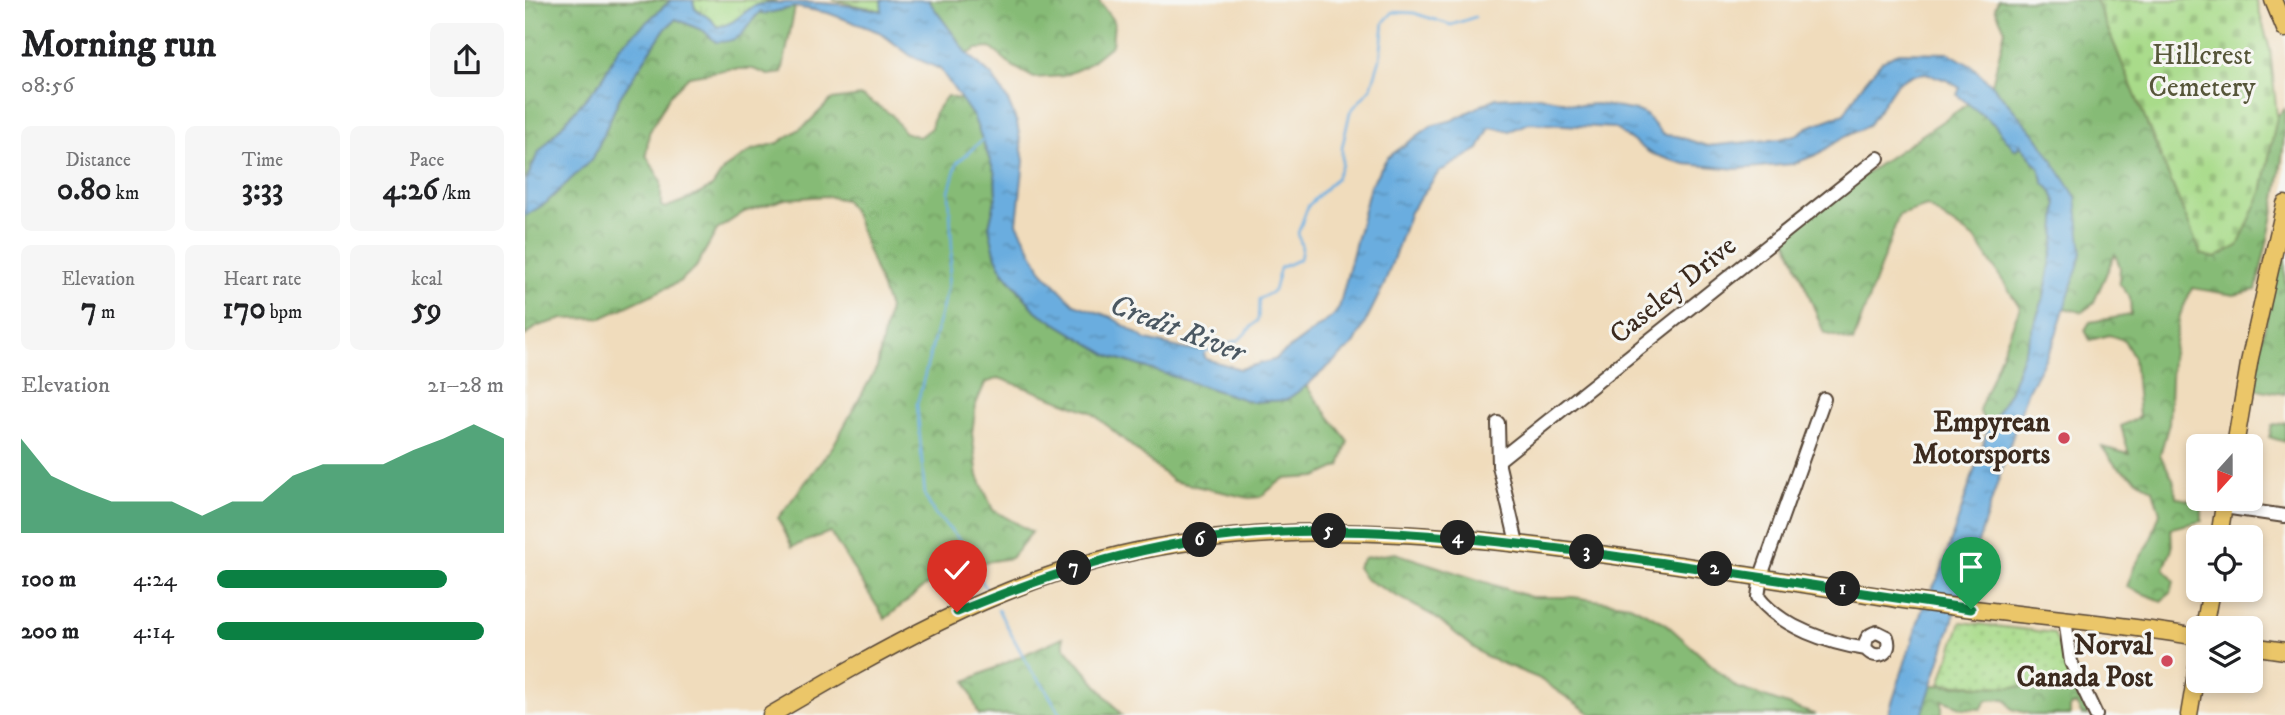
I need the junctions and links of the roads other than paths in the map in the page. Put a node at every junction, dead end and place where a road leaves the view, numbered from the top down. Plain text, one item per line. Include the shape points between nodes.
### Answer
1 (2273, 0) edge
2 (2285, 29) edge
3 (1878, 158) dead end
4 (2285, 204) edge
5 (1824, 399) dead end
6 (1498, 423) dead end
7 (2237, 434) edge
8 (1499, 460) junction
9 (2262, 511) edge
10 (2285, 516) edge
11 (1517, 543) junction
12 (1761, 576) junction
13 (2066, 619) junction
14 (2186, 635) edge
15 (2263, 648) edge
16 (1866, 649) dead end
17 (2285, 651) edge
18 (2193, 693) edge
19 (771, 715) edge
20 (2097, 715) edge
21 (2189, 715) edge

1 - 2 main road
3 - 8 street, Caseley Drive
4 - 7 main road
5 - 12 street
6 - 8 street
8 - 11 street
9 - 10 street
11 - 12 main road
11 - 19 main road via 1331,531 1231,536 1096,561 957,612
12 - 13 main road
12 - 16 street via 1758,597 1767,609 1815,635
13 - 14 main road
13 - 20 street via 2071,662
15 - 17 main road
18 - 21 main road

